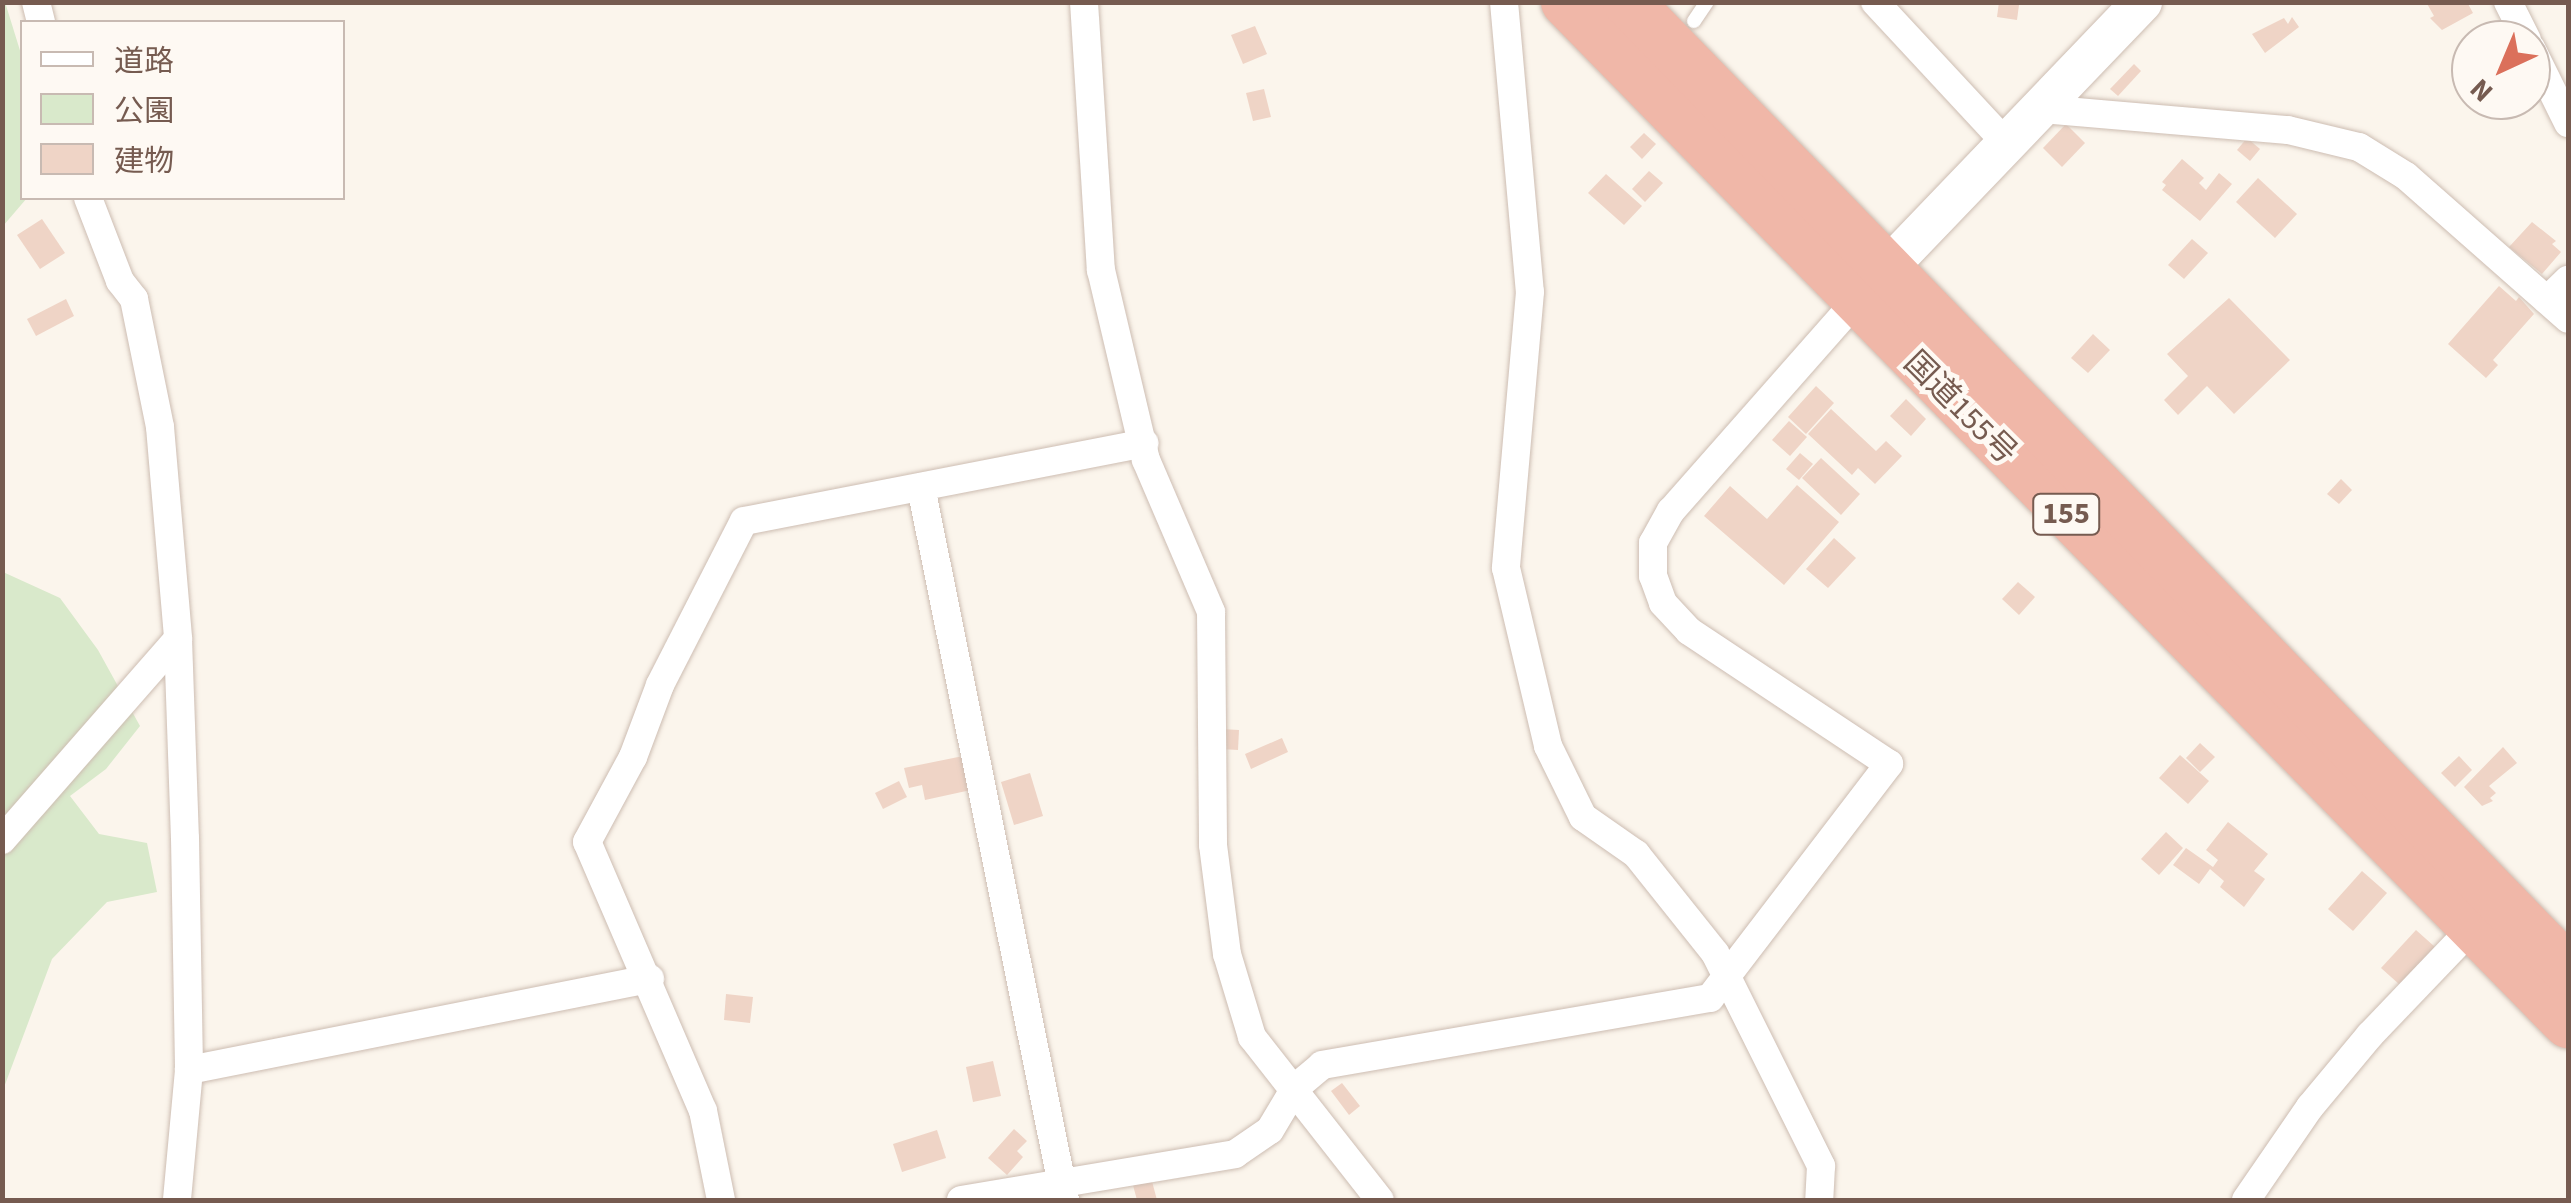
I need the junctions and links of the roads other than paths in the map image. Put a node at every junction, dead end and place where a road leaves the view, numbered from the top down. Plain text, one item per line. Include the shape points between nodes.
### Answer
1 (1084, 2) edge
2 (1504, 2) edge
3 (1566, 2) edge
4 (1628, 2) edge
5 (1707, 2) edge
6 (1876, 2) edge
7 (2142, 2) edge
8 (1694, 21) dead end
9 (2551, 88) edge
10 (2042, 108) junction
11 (2568, 122) edge
12 (2006, 142) junction
13 (89, 200) edge
14 (2568, 280) edge
15 (1871, 285) junction
16 (2547, 300) junction
17 (2568, 319) edge
18 (1144, 443) junction
19 (921, 487) junction
20 (178, 639) junction
21 (2, 840) edge
22 (2474, 926) junction
23 (2568, 970) edge
24 (1726, 975) junction
25 (650, 978) junction
26 (2568, 1023) edge
27 (189, 1070) junction
28 (1295, 1088) junction
29 (1063, 1192) edge
30 (177, 1200) edge
31 (721, 1200) edge
32 (961, 1200) edge
33 (1380, 1200) edge
34 (1818, 1200) edge
35 (2246, 1200) edge

1 - 18 street via 1101,270
2 - 24 street via 1530,292 1506,568 1548,746 1584,817 1636,854
3 - 15 highway, 国道155号 / 155
4 - 15 highway, 国道155号 / 155
5 - 8 lane
6 - 12 street
7 - 10 street
9 - 11 street
10 - 12 street
10 - 16 street via 2288,130 2359,148 2406,176
12 - 15 street
13 - 20 street via 120,281 134,299 156,409
14 - 16 street
15 - 22 highway, 国道155号 / 155
15 - 23 highway, 国道155号 / 155
15 - 24 street via 1672,512 1654,543 1652,576 1663,602 1688,631 1889,764
16 - 17 street
18 - 19 street
18 - 28 street via 1211,612 1212,845 1227,954 1252,1036
19 - 25 street via 744,521 587,842
19 - 29 street
20 - 21 street
20 - 27 street
22 - 26 highway, 国道155号 / 155
22 - 35 street via 2346,1064
24 - 28 street via 1710,998 1322,1065
24 - 34 street via 1821,1166
25 - 27 street
25 - 31 street via 704,1111
27 - 30 street
28 - 29 street via 1270,1130 1235,1154
28 - 33 street
29 - 32 street

